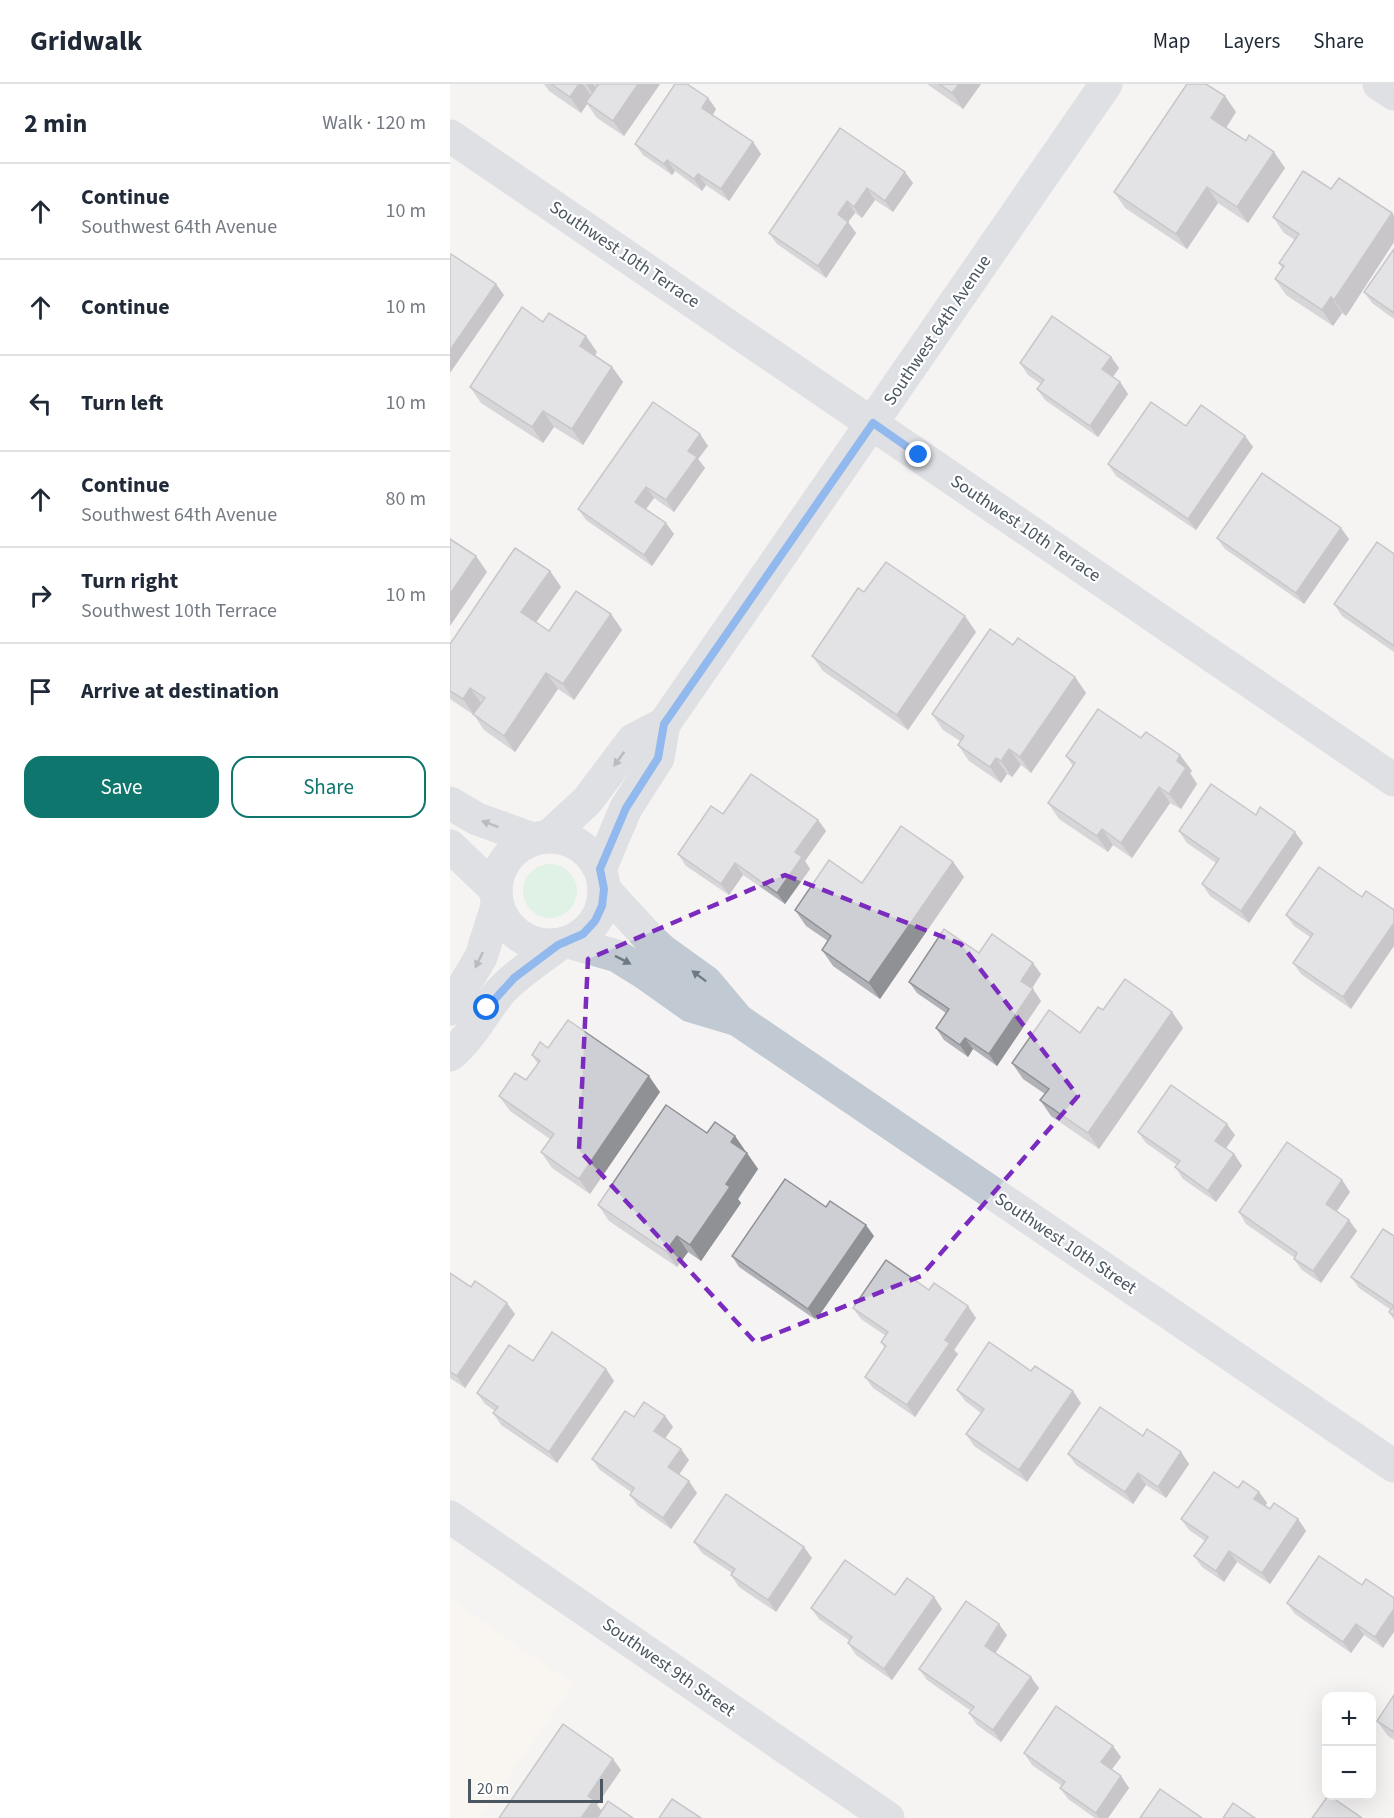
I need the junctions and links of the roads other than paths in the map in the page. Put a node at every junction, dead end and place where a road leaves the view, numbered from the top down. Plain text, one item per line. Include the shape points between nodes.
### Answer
1 (1106, 84) edge
2 (1379, 84) edge
3 (1394, 94) edge
4 (450, 136) edge
5 (873, 423) junction
6 (664, 724) junction
7 (1394, 780) edge
8 (450, 803) edge
9 (541, 838) junction
10 (450, 846) edge
11 (602, 879) junction
12 (496, 898) junction
13 (563, 943) junction
14 (450, 1009) edge
15 (738, 1020) junction
16 (450, 1055) edge
17 (1394, 1466) edge
18 (450, 1517) edge
19 (888, 1818) edge

1 - 5 street, Southwest 64th Avenue
2 - 3 street
4 - 5 street, Southwest 10th Terrace
5 - 6 street, Southwest 64th Avenue
5 - 7 street, Southwest 10th Terrace
6 -> 9 street, Southwest 64th Avenue via 633,740 587,801
6 - 11 street, Southwest 64th Avenue via 658,758 626,808
9 -> 8 street via 477,819
9 - 11 street via 565,839 579,845 591,856
9 - 12 street via 518,847 506,859 498,873
10 - 12 street
11 - 13 street via 602,906 595,921 583,934
15 -> 11 street, Southwest 10th Street via 706,982 656,944
12 - 13 street via 504,920 514,932 543,944
12 -> 14 street via 481,957
13 -> 15 street, Southwest 10th Street via 617,956 691,1006
13 - 16 street via 508,984
15 - 17 street, Southwest 10th Street
18 - 19 street, Southwest 9th Street

